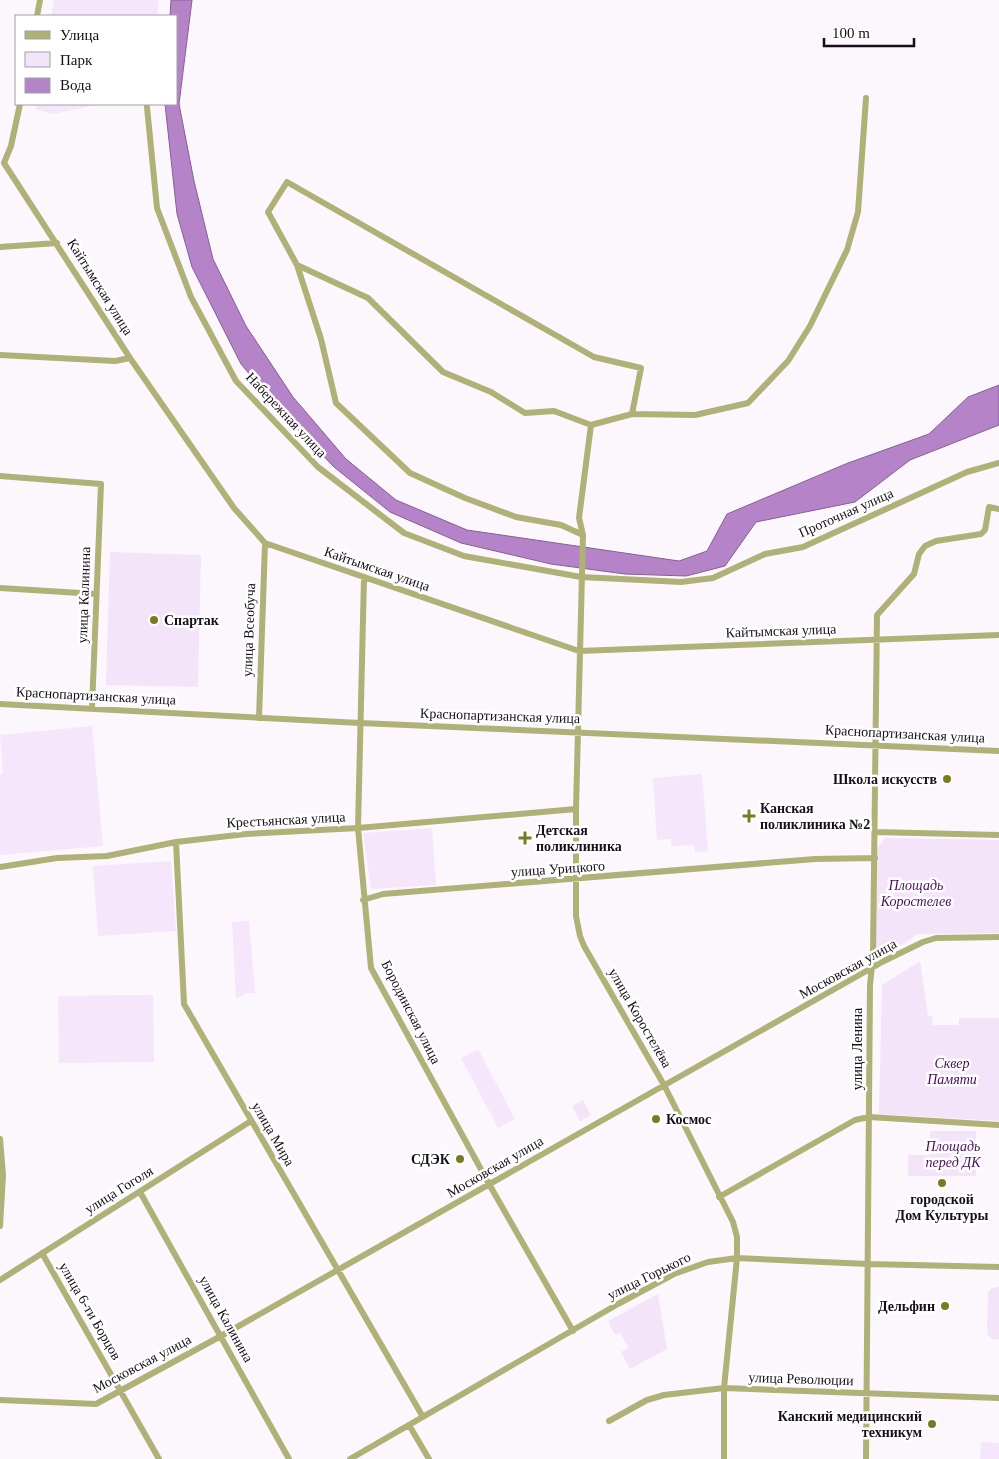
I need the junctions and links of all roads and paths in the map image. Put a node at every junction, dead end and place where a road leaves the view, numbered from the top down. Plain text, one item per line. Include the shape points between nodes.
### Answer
1 (40, 0) edge
2 (37, 15) edge
3 (866, 98) dead end
4 (20, 105) edge
5 (147, 107) dead end
6 (2, 161) edge
7 (57, 243) junction
8 (0, 247) edge
9 (297, 265) junction
10 (0, 355) edge
11 (130, 358) junction
12 (632, 414) junction
13 (591, 426) junction
14 (999, 463) edge
15 (0, 476) edge
16 (999, 509) edge
17 (583, 535) junction
18 (265, 543) junction
19 (581, 577) junction
20 (364, 578) junction
21 (0, 588) edge
22 (96, 594) junction
23 (999, 635) edge
24 (878, 639) junction
25 (579, 651) junction
26 (0, 704) edge
27 (92, 708) junction
28 (259, 718) junction
29 (360, 723) junction
30 (578, 732) junction
31 (876, 744) junction
32 (999, 751) edge
33 (576, 809) junction
34 (358, 828) junction
35 (875, 832) junction
36 (999, 835) edge
37 (176, 842) junction
38 (874, 858) junction
39 (0, 867) edge
40 (576, 880) junction
41 (363, 900) junction
42 (999, 937) edge
43 (873, 969) junction
44 (664, 1085) junction
45 (869, 1117) junction
46 (251, 1121) junction
47 (999, 1125) edge
48 (0, 1140) edge
49 (489, 1184) junction
50 (140, 1192) junction
51 (719, 1198) junction
52 (0, 1226) edge
53 (42, 1253) junction
54 (737, 1258) junction
55 (868, 1264) junction
56 (999, 1267) edge
57 (336, 1270) junction
58 (0, 1280) edge
59 (573, 1331) junction
60 (221, 1336) junction
61 (724, 1388) junction
62 (122, 1391) junction
63 (865, 1394) junction
64 (999, 1398) edge
65 (0, 1400) edge
66 (422, 1417) junction
67 (609, 1421) dead end
68 (409, 1425) junction
69 (724, 1458) edge
70 (159, 1459) edge
71 (290, 1459) edge
72 (350, 1459) edge
73 (429, 1459) edge
74 (866, 1459) edge

1 - 2 street
3 - 12 street via 858,212 846,250 810,326 788,361 748,402 695,415
4 - 6 street, Кайтымская улица via 12,146
5 - 19 street, Набережная улица via 157,208 191,297 236,381 318,467 404,533 464,556
6 - 7 street, Кайтымская улица
7 - 8 street
7 - 11 street, Кайтымская улица
9 - 12 street via 268,212 287,182 594,357 641,368
9 - 13 street via 368,298 443,372 491,392 525,413 554,411
9 - 17 street via 321,339 336,403 410,473 516,517 560,525
10 - 11 street via 115,361
11 - 18 street, Кайтымская улица via 234,508
12 - 13 street
13 - 17 street, улица Коростелёва via 579,518
14 - 19 street, Проточная улица via 967,472 803,547 765,554 713,578 681,582
15 - 22 street, улица Калинина via 101,484
16 - 24 street via 989,507 985,530 981,534 936,540 921,550 914,574 877,615
17 - 19 street, улица Коростелёва
18 - 20 street, Кайтымская улица
18 - 28 street, улица Всеобуча
19 - 25 street, улица Коростелёва
20 - 25 street, Кайтымская улица
20 - 29 street, Бородинская улица
21 - 22 street
22 - 27 street, улица Калинина
23 - 24 street, Кайтымская улица
24 - 25 street, Кайтымская улица
24 - 31 street, улица Ленина
25 - 30 street, улица Коростелёва
26 - 27 street, Краснопартизанская улица
27 - 28 street, Краснопартизанская улица
28 - 29 street, Краснопартизанская улица
29 - 30 street, Краснопартизанская улица
29 - 34 street, Бородинская улица
30 - 31 street, Краснопартизанская улица
30 - 33 street, улица Коростелёва
31 - 32 street, Краснопартизанская улица
31 - 35 street, улица Ленина
33 - 34 street, Крестьянская улица
33 - 40 street, улица Коростелёва
34 - 37 street, Крестьянская улица via 246,834
34 - 41 street, Бородинская улица
35 - 36 street
35 - 38 street, улица Ленина
37 - 39 street, Крестьянская улица via 107,856 57,858
37 - 46 street, улица Мира via 184,1004
38 - 40 street, улица Урицкого via 815,859
38 - 43 street, улица Ленина
40 - 41 street, улица Урицкого via 383,894
40 - 44 street, улица Коростелёва via 576,916 580,936
41 - 49 street, Бородинская улица via 371,968
42 - 43 street, Московская улица via 936,938
43 - 44 street, Московская улица
43 - 45 street, улица Ленина via 870,985
44 - 49 street, Московская улица
44 - 51 street, улица Коростелёва
45 - 47 street
45 - 51 street via 855,1120
45 - 55 street, улица Ленина
46 - 50 street, улица Гоголя
46 - 57 street, улица Мира
48 - 52 street via 3,1175
49 - 57 street, Московская улица
49 - 59 street, Бородинская улица
50 - 53 street, улица Гоголя
50 - 60 street, улица Калинина
51 - 54 street, улица Коростелёва via 733,1222
53 - 58 street, улица Гоголя
53 - 62 street, улица 6-ти Борцов
54 - 55 street, улица Горького
54 - 59 street, улица Горького via 708,1262 674,1274
54 - 61 street, улица Коростелёва
55 - 56 street, улица Горького
55 - 63 street, улица Ленина
57 - 60 street, Московская улица
57 - 66 street, улица Мира
59 - 66 street, улица Горького
60 - 62 street, Московская улица
60 - 71 street, улица Калинина
61 - 63 street, улица Революции
61 - 67 street, улица Революции via 664,1395 647,1400
61 - 69 street, улица Коростелёва
62 - 65 street, Московская улица via 96,1404
62 - 70 street, улица 6-ти Борцов
63 - 64 street, улица Революции
63 - 74 street, улица Ленина
66 - 68 street, улица Горького
68 - 72 street, улица Горького
68 - 73 street

